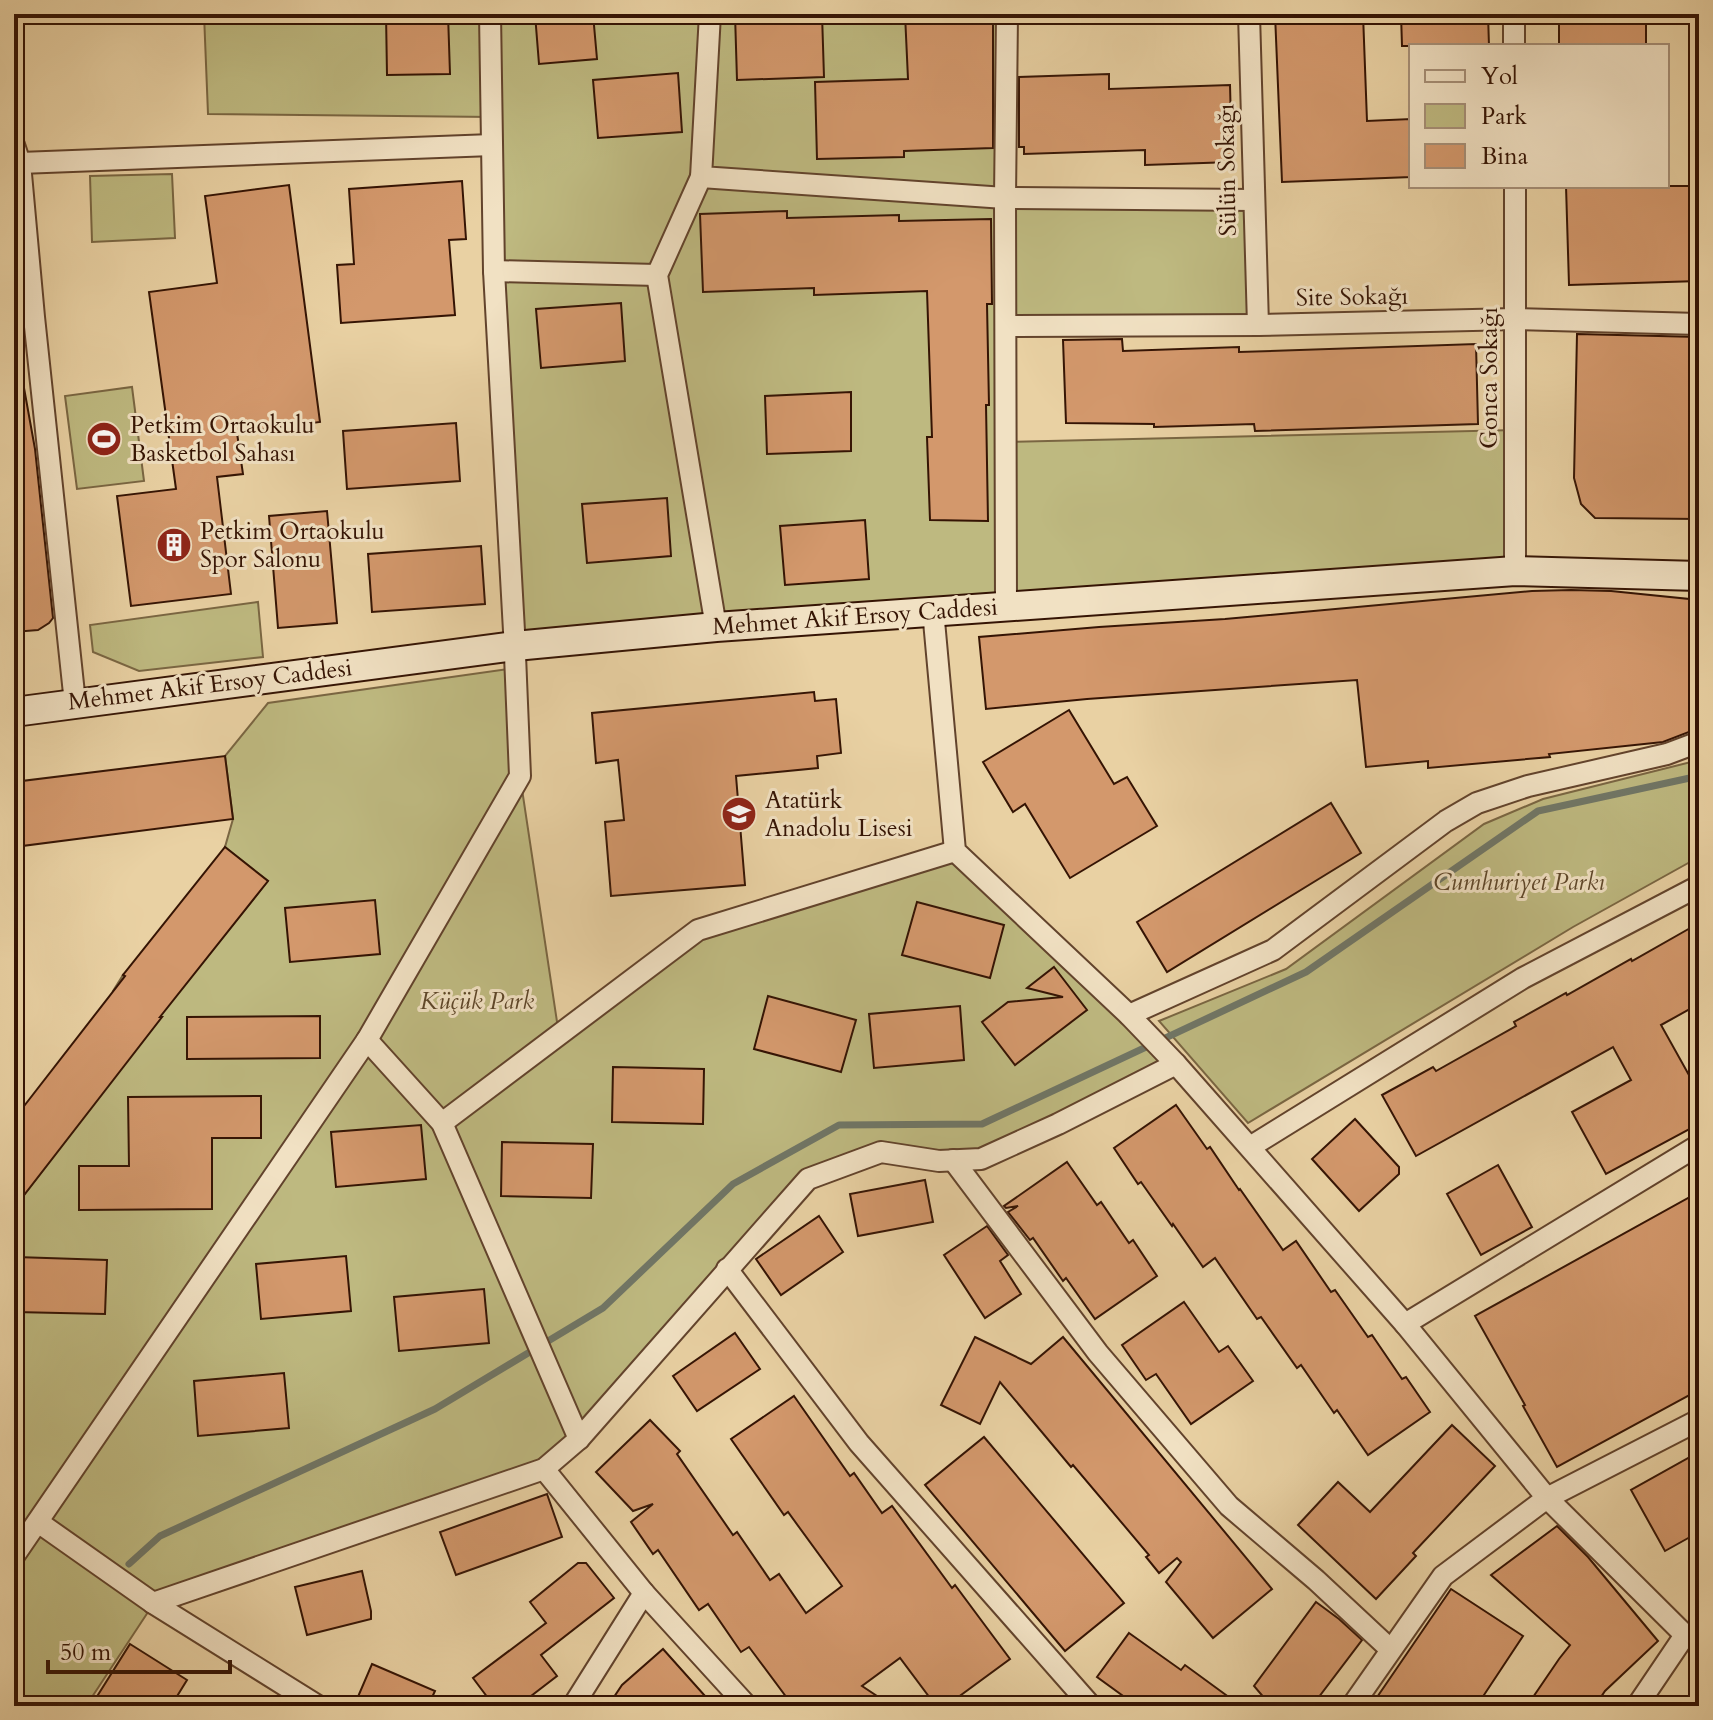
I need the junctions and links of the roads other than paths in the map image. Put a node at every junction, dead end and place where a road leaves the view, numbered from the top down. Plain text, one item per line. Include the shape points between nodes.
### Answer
1 (490, 14) edge
2 (710, 14) edge
3 (1007, 14) edge
4 (1249, 14) edge
5 (1514, 14) edge
6 (1514, 44) edge
7 (492, 145) junction
8 (17, 154) edge
9 (701, 177) junction
10 (1515, 188) edge
11 (1005, 198) junction
12 (1254, 200) junction
13 (494, 271) junction
14 (657, 275) junction
15 (24, 318) edge
16 (1515, 319) junction
17 (1699, 324) edge
18 (1258, 325) junction
19 (1006, 326) junction
20 (1515, 571) junction
21 (1699, 576) edge
22 (1006, 606) junction
23 (933, 610) junction
24 (716, 627) junction
25 (515, 646) junction
26 (75, 703) junction
27 (14, 712) edge
28 (1699, 742) edge
29 (955, 851) junction
30 (1699, 886) edge
31 (1129, 1015) junction
32 (367, 1040) junction
33 (1176, 1064) junction
34 (442, 1123) junction
35 (1699, 1145) edge
36 (1250, 1147) junction
37 (953, 1160) junction
38 (727, 1269) junction
39 (1405, 1324) junction
40 (1699, 1420) edge
41 (579, 1439) junction
42 (544, 1469) junction
43 (1547, 1498) junction
44 (38, 1522) junction
45 (14, 1556) edge
46 (644, 1593) junction
47 (153, 1603) junction
48 (1692, 1638) edge
49 (1390, 1649) junction
50 (1089, 1705) edge
51 (318, 1706) edge
52 (573, 1706) edge
53 (747, 1706) edge
54 (1352, 1706) edge
55 (1637, 1706) edge

1 - 7 street
2 - 9 street
3 - 11 street
4 - 12 street, Sülün Sokağı
5 - 6 street
7 - 8 street
7 - 13 street
8 - 15 street
9 - 11 street
9 - 14 street
10 - 16 street, Gonca Sokağı
11 - 12 street
11 - 19 street
12 - 18 street, Sülün Sokağı
13 - 14 street
13 - 25 street
14 - 24 street
15 - 26 street
16 - 17 street, Site Sokağı
16 - 18 street, Site Sokağı
16 - 20 street, Gonca Sokağı
18 - 19 street, Site Sokağı
19 - 22 street
20 - 21 main road, Mehmet Akif Ersoy Caddesi
20 - 22 main road, Mehmet Akif Ersoy Caddesi
22 - 23 main road, Mehmet Akif Ersoy Caddesi
23 - 24 main road, Mehmet Akif Ersoy Caddesi
23 - 29 street
24 - 25 main road, Mehmet Akif Ersoy Caddesi
25 - 26 main road, Mehmet Akif Ersoy Caddesi
25 - 32 street via 520,776
26 - 27 main road, Mehmet Akif Ersoy Caddesi
28 - 31 street via 1477,803 1273,950
29 - 31 street
29 - 34 street via 698,930
30 - 36 street via 1523,978
31 - 33 street
32 - 34 street
32 - 44 street
33 - 36 street
33 - 37 street via 981,1159
34 - 41 street
35 - 39 street
36 - 39 street
37 - 38 street via 881,1152 808,1179
37 - 49 street via 1098,1353 1229,1506
38 - 41 street
38 - 50 street via 859,1443
39 - 43 street
40 - 43 street
41 - 42 street
42 - 46 street
42 - 47 street
43 - 48 street
43 - 49 street via 1443,1576
44 - 45 street
44 - 47 street
46 - 52 street
46 - 53 street
47 - 51 street
48 - 55 street
49 - 54 street

